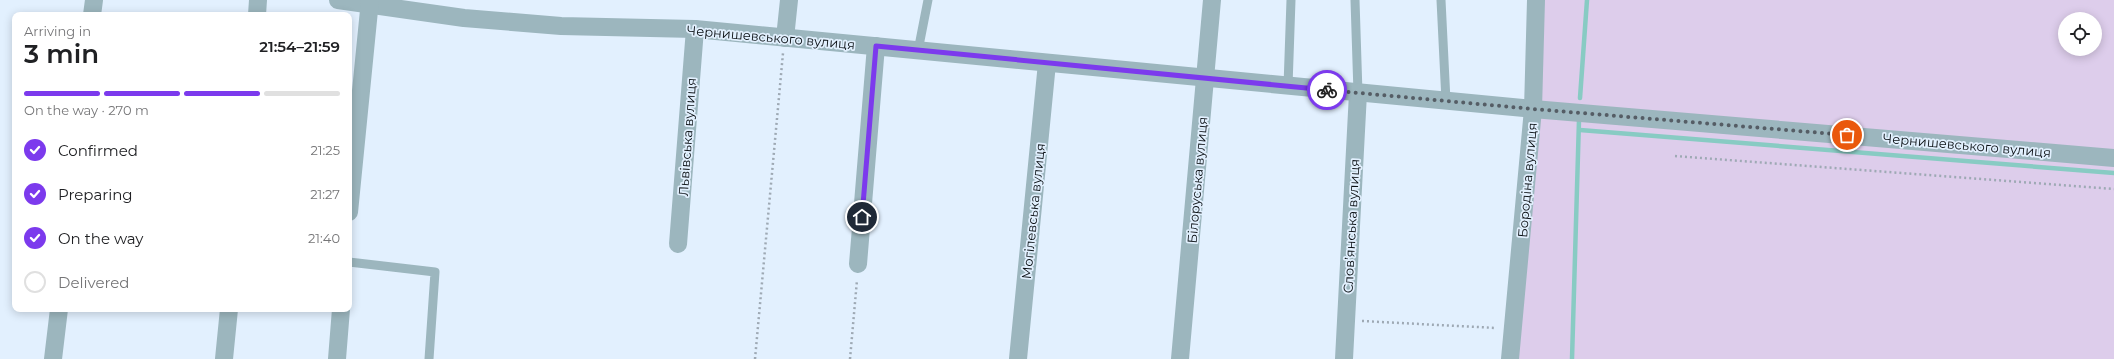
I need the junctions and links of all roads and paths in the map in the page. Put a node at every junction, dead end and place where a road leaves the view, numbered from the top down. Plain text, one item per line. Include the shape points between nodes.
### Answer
1 (94, 0) edge
2 (258, 0) edge
3 (338, 0) edge
4 (789, 0) edge
5 (928, 0) edge
6 (1212, 0) edge
7 (1291, 0) edge
8 (1355, 0) edge
9 (1441, 0) edge
10 (1536, 0) edge
11 (370, 3) edge
12 (92, 12) edge
13 (257, 12) edge
14 (695, 29) junction
15 (785, 38) junction
16 (876, 46) junction
17 (918, 50) junction
18 (1047, 63) junction
19 (1206, 78) junction
20 (1288, 86) junction
21 (1358, 93) junction
22 (1446, 101) junction
23 (1533, 109) junction
24 (1675, 156) dead end
25 (2114, 158) edge
26 (352, 182) edge
27 (2114, 188) edge
28 (678, 244) dead end
29 (352, 262) edge
30 (858, 264) joint
31 (59, 312) edge
32 (229, 312) edge
33 (341, 312) edge
34 (1346, 320) junction
35 (1513, 329) junction
36 (53, 359) edge
37 (224, 359) edge
38 (337, 359) edge
39 (429, 359) edge
40 (755, 359) edge
41 (850, 359) edge
42 (1018, 359) edge
43 (1180, 359) edge
44 (1344, 359) edge
45 (1510, 359) edge

1 - 12 street
2 - 13 street
3 - 11 street, Чернишевського вулиця
4 - 15 street
5 - 17 lane
6 - 19 street, Білоруська вулиця
7 - 20 lane
8 - 21 lane
9 - 22 lane
10 - 23 street, Бородіна вулиця
11 - 14 street, Чернишевського вулиця via 464,18 561,26
11 - 26 street
14 - 15 street, Чернишевського вулиця
14 - 28 street, Львівська вулиця
15 - 16 street, Чернишевського вулиця
15 - 40 path
16 - 17 street, Чернишевського вулиця
16 - 30 street
17 - 18 street, Чернишевського вулиця
18 - 19 street, Чернишевського вулиця
18 - 42 street, Могілевська вулиця
19 - 20 street, Чернишевського вулиця
19 - 43 street, Білоруська вулиця
20 - 21 street, Чернишевського вулиця
21 - 22 street, Чернишевського вулиця
21 - 34 street, Слов’янська вулиця
22 - 23 street, Чернишевського вулиця
23 - 25 street, Чернишевського вулиця
23 - 35 street, Бородіна вулиця
24 - 27 path
29 - 39 lane via 435,272
30 - 41 path
31 - 36 street
32 - 37 street
33 - 38 street
34 - 35 path
34 - 44 street, Слов’янська вулиця
35 - 45 street, Бородіна вулиця

